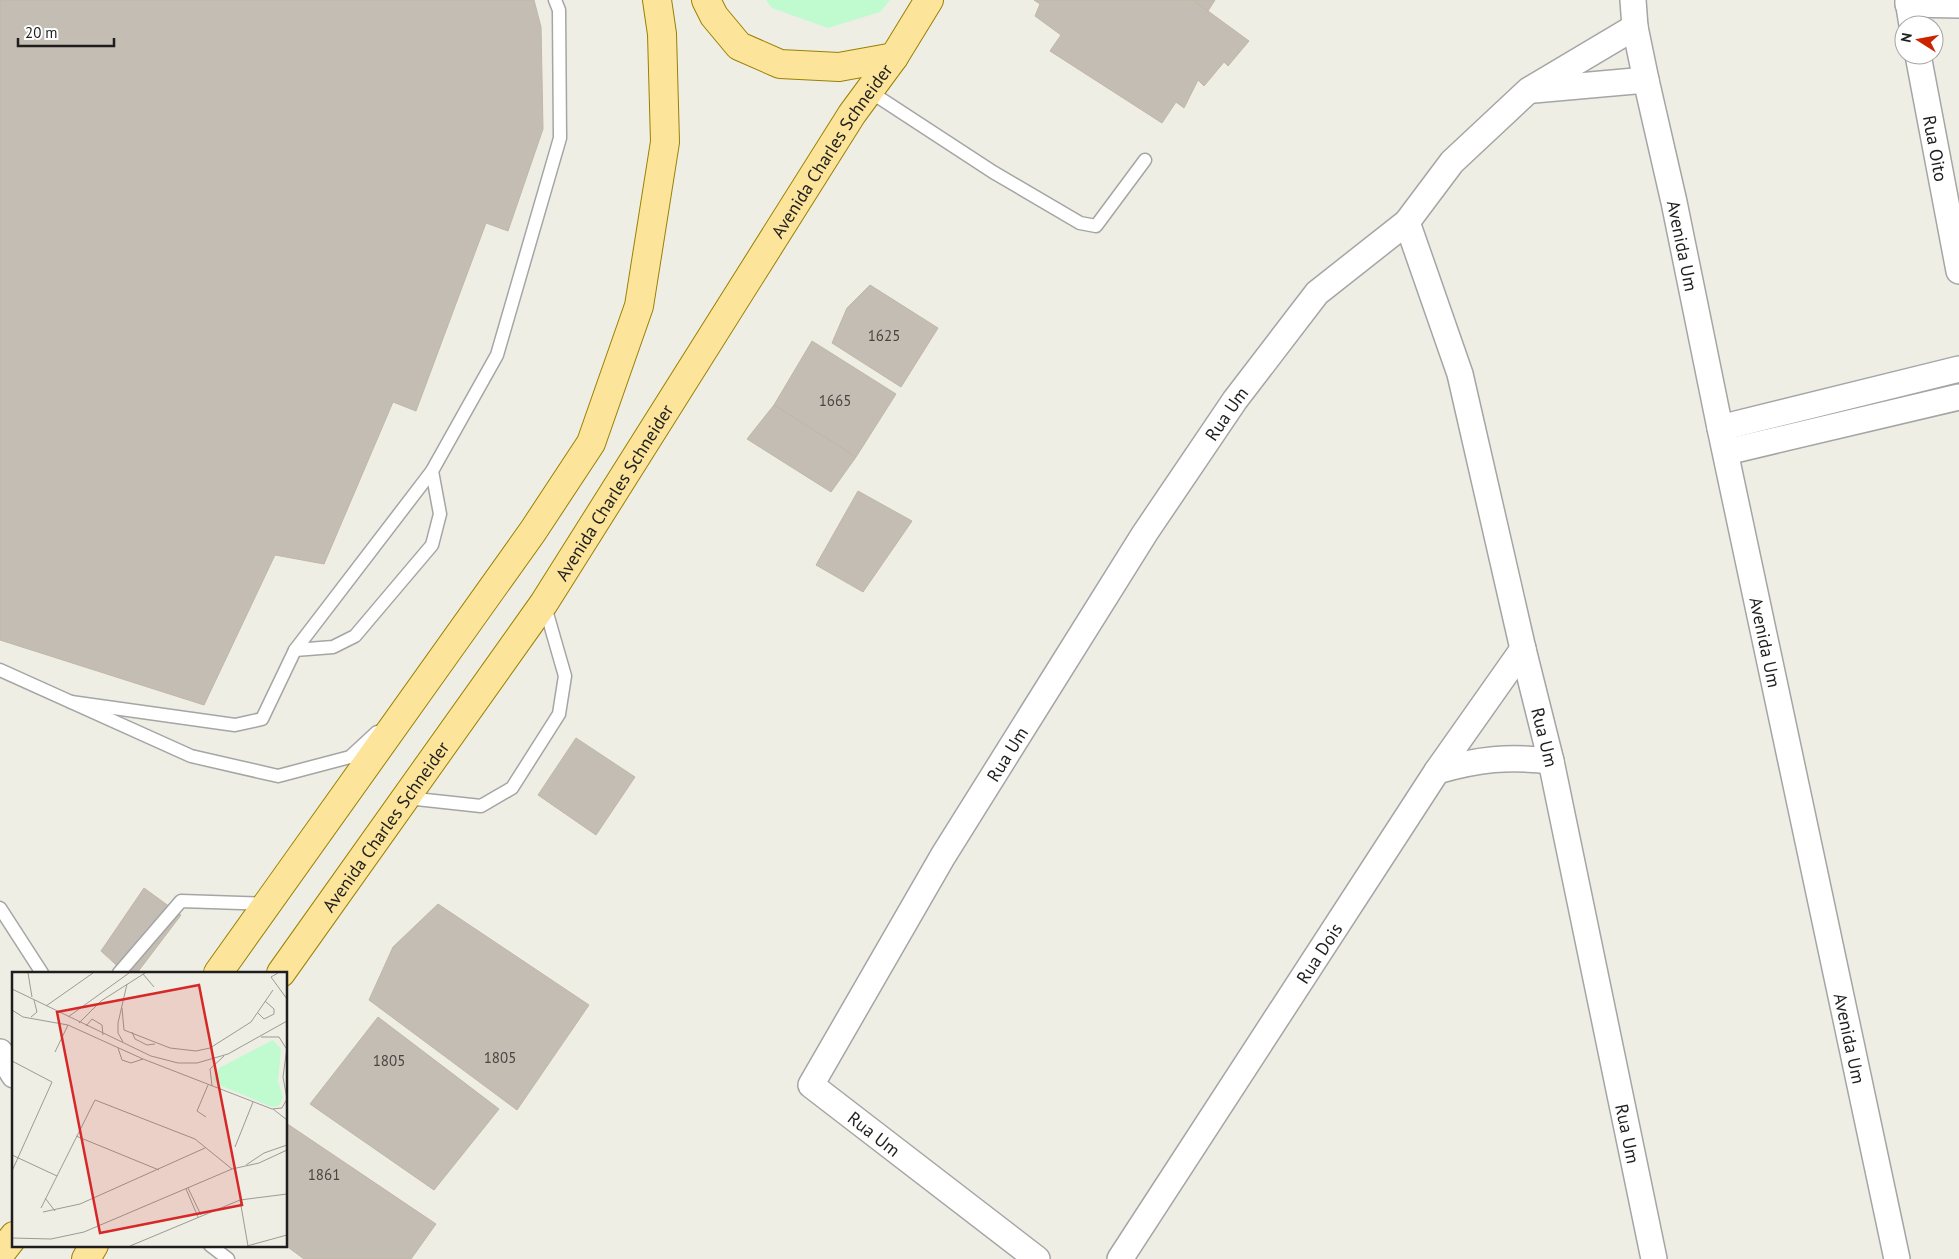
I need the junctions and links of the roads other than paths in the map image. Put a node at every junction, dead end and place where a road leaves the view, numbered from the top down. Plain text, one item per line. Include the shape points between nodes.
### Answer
1 (555, 0) edge
2 (658, 0) edge
3 (706, 0) edge
4 (929, 0) edge
5 (1633, 0) edge
6 (1959, 5) edge
7 (1910, 10) edge
8 (1635, 27) junction
9 (894, 57) junction
10 (1920, 65) edge
11 (1646, 80) junction
12 (1529, 90) junction
13 (869, 91) junction
14 (1145, 160) dead end
15 (1408, 222) junction
16 (1959, 271) edge
17 (1959, 369) edge
18 (1959, 398) edge
19 (1723, 440) junction
20 (432, 471) junction
21 (544, 603) junction
22 (295, 650) junction
23 (1523, 650) junction
24 (0, 670) edge
25 (419, 692) junction
26 (71, 702) junction
27 (1551, 761) junction
28 (1437, 771) junction
29 (407, 798) junction
30 (267, 904) junction
31 (0, 908) edge
32 (41, 972) edge
33 (120, 972) edge
34 (219, 972) edge
35 (282, 972) edge
36 (0, 1052) edge
37 (12, 1072) edge
38 (12, 1239) edge
39 (93, 1246) edge
40 (211, 1246) edge
41 (0, 1254) edge
42 (86, 1259) edge
43 (228, 1259) edge
44 (1037, 1259) edge
45 (1120, 1259) edge
46 (1654, 1259) edge
47 (1897, 1259) edge

1 - 20 lane via 559,10 560,138 497,355
2 - 25 main road via 665,142 639,306 591,443
3 - 9 main road via 714,16 739,46 780,64 840,67
4 - 9 main road, Avenida Charles Schneider
5 - 8 street, Avenida Um
6 - 7 street
8 - 11 street, Avenida Um
8 - 12 street, Rua Um
9 - 13 main road, Avenida Charles Schneider
10 - 16 street, Rua Oito
11 - 12 street
11 - 19 street, Avenida Um
12 - 15 street, Rua Um via 1452,162
13 - 14 lane via 993,172 1080,223 1096,226
13 - 21 main road, Avenida Charles Schneider
15 - 23 street, Rua Um via 1460,374
15 - 44 street, Rua Um via 1317,293 1235,400 1145,533 942,856 811,1085
17 - 19 street
18 - 19 street
19 - 47 street, Avenida Um
20 - 22 lane
20 - 22 lane via 440,514 432,545 355,636 333,647
21 - 29 main road, Avenida Charles Schneider
21 - 29 lane via 565,676 559,714 512,788 481,806
22 - 26 lane via 262,719 235,725
23 - 27 street, Rua Um
23 - 28 street, Rua Dois
24 - 26 lane
25 - 26 lane via 350,757 278,776 191,756
25 - 30 main road
27 - 28 street via 1502,758 1473,761
27 - 46 street, Rua Um
28 - 45 street, Rua Dois
29 - 35 main road, Avenida Charles Schneider
30 - 33 lane via 181,901
30 - 34 main road
31 - 32 lane
36 - 37 street
38 - 41 main road
39 - 42 main road
40 - 43 lane

